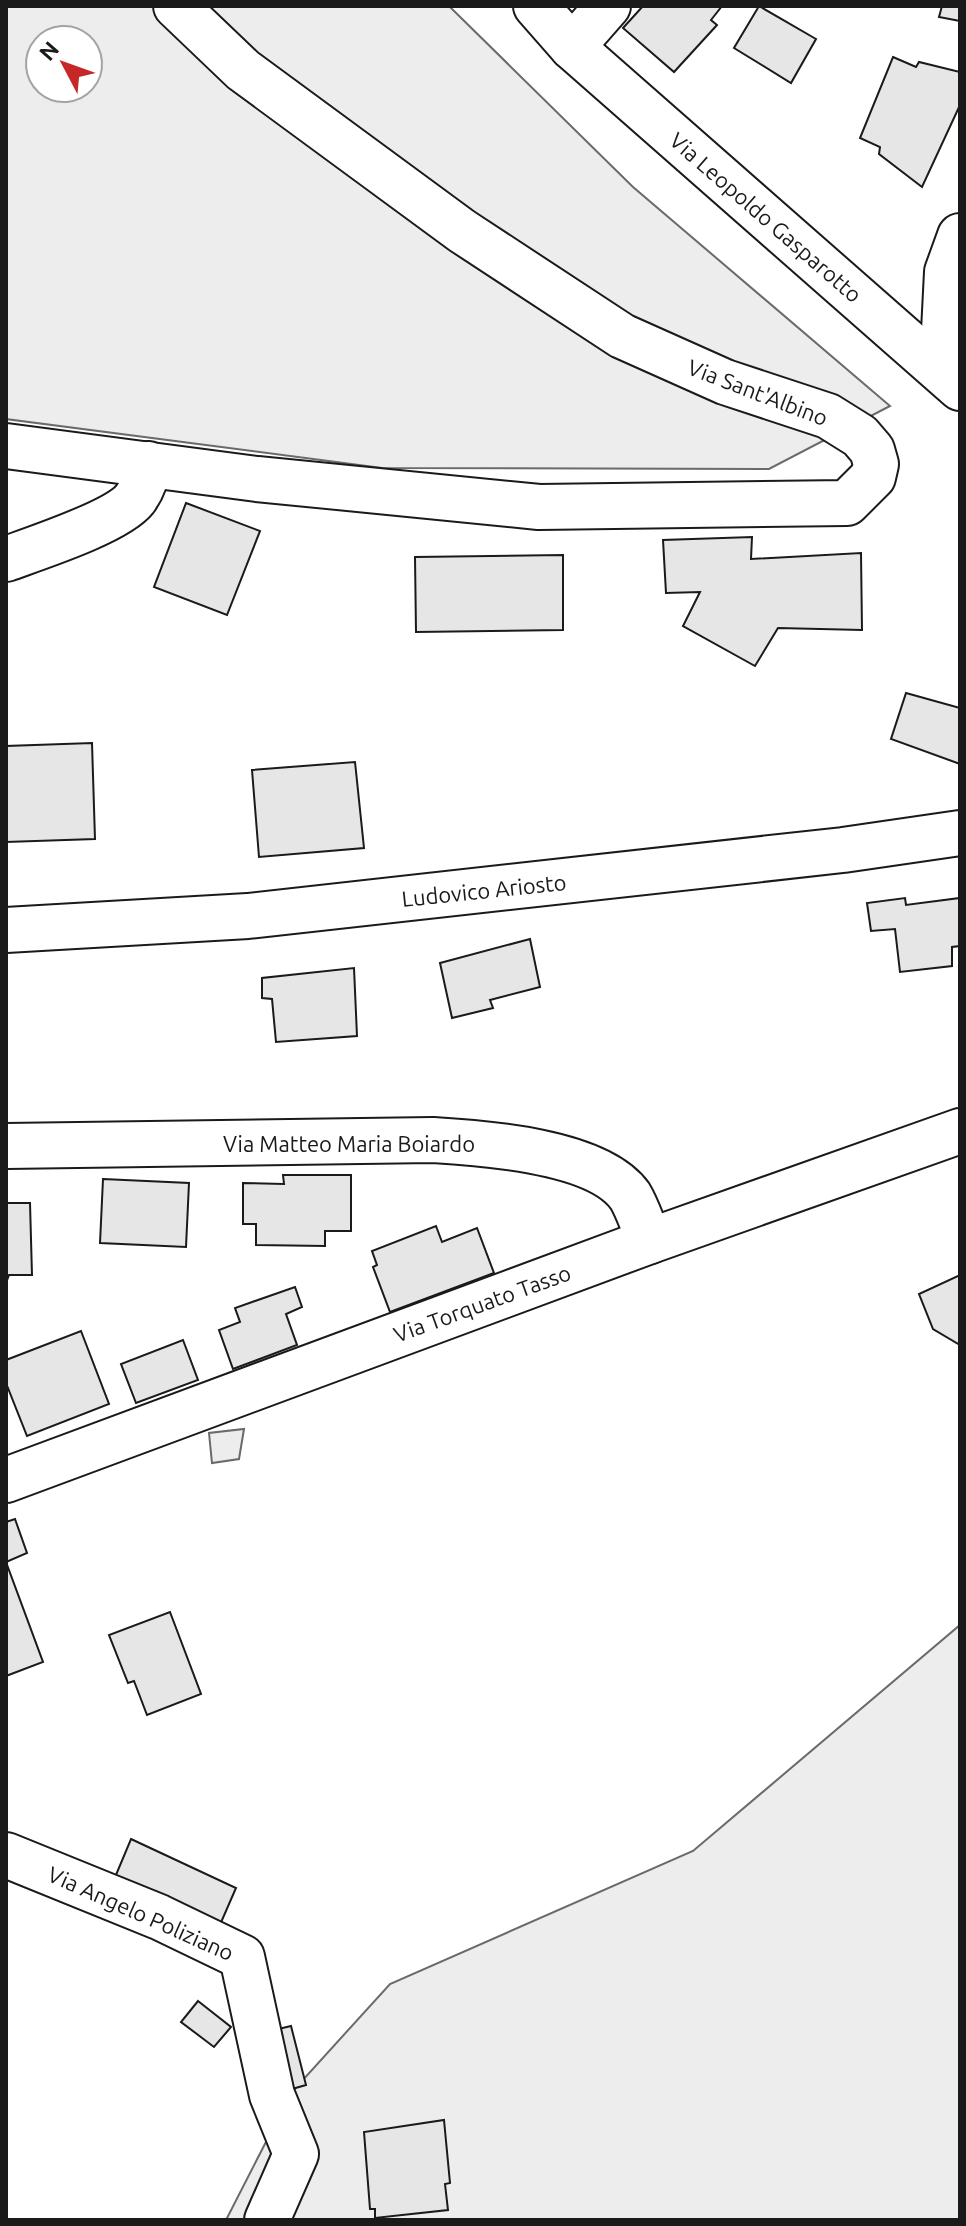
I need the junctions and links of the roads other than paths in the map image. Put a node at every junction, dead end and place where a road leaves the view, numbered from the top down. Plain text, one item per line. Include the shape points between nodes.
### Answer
1 (176, 6) edge
2 (505, 6) edge
3 (536, 6) edge
4 (608, 6) edge
5 (572, 47) junction
6 (960, 236) edge
7 (951, 379) edge
8 (6, 446) edge
9 (148, 464) junction
10 (6, 559) edge
11 (960, 833) edge
12 (6, 930) edge
13 (960, 1131) edge
14 (6, 1146) edge
15 (650, 1241) junction
16 (6, 1480) edge
17 (6, 1855) edge
18 (267, 2220) edge

1 - 9 street, Via Sant'Albino via 243,70 476,240 622,336 725,382 828,416 860,436 876,464 873,477 847,503 539,507
2 - 5 street, Via Leopoldo Gasparotto via 546,38
3 - 5 street, Via Leopoldo Gasparotto
4 - 5 street
5 - 7 street, Via Leopoldo Gasparotto
6 - 7 street via 947,272
8 - 9 street, Via Sant'Albino
9 - 10 street via 147,479 134,501
11 - 12 street, Ludovico Ariosto via 248,916
13 - 15 street, Via Torquato Tasso
14 - 15 street, Via Matteo Maria Boiardo via 496,1143 609,1175 630,1196
15 - 16 street, Via Torquato Tasso
17 - 18 street, Via Angelo Poliziano via 242,1957 272,2095 296,2154

